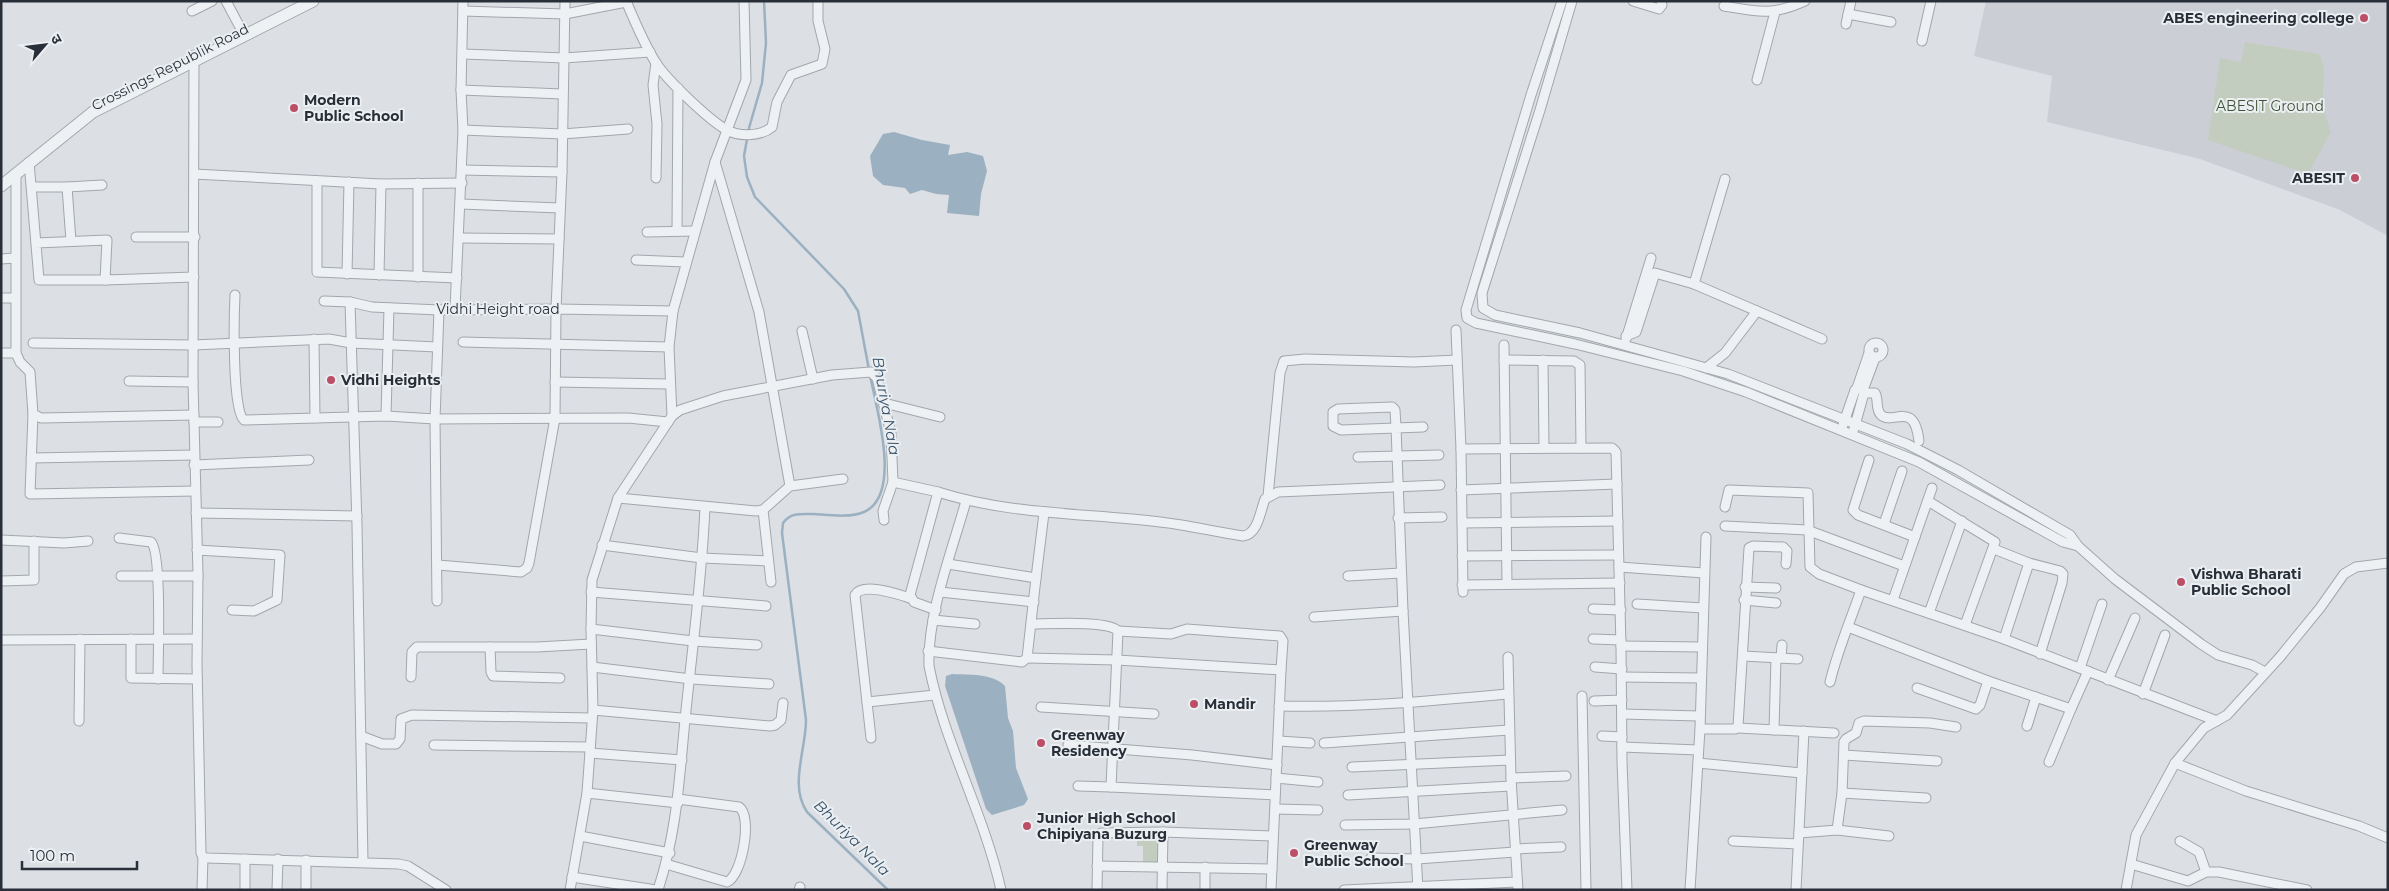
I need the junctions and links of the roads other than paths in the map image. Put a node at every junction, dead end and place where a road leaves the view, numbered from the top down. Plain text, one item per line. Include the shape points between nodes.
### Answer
1 (212, 1) edge
2 (226, 1) edge
3 (298, 1) edge
4 (313, 1) edge
5 (463, 1) edge
6 (565, 1) edge
7 (744, 1) edge
8 (818, 1) edge
9 (1562, 1) edge
10 (1572, 1) edge
11 (1633, 1) edge
12 (1661, 1) edge
13 (1805, 1) edge
14 (1850, 1) edge
15 (1931, 1) edge
16 (626, 2) edge
17 (1724, 6) dead end
18 (192, 11) dead end
19 (463, 11) junction
20 (1776, 12) junction
21 (565, 14) junction
22 (1891, 22) dead end
23 (242, 31) junction
24 (1922, 41) dead end
25 (650, 52) junction
26 (463, 54) junction
27 (194, 58) junction
28 (564, 58) junction
29 (656, 62) junction
30 (1757, 80) dead end
31 (678, 88) junction
32 (461, 90) junction
33 (562, 94) junction
34 (628, 129) dead end
35 (463, 130) junction
36 (726, 130) junction
37 (562, 134) junction
38 (1517, 144) junction
39 (1528, 147) junction
40 (29, 162) junction
41 (715, 162) junction
42 (462, 170) junction
43 (562, 172) junction
44 (16, 174) junction
45 (194, 174) junction
46 (1, 178) edge
47 (656, 178) dead end
48 (1725, 179) dead end
49 (317, 181) junction
50 (349, 182) junction
51 (418, 183) junction
52 (462, 183) junction
53 (381, 184) junction
54 (102, 185) dead end
55 (1, 186) edge
56 (32, 187) junction
57 (67, 187) junction
58 (461, 204) junction
59 (560, 208) junction
60 (677, 231) junction
61 (694, 231) junction
62 (648, 232) dead end
63 (136, 236) dead end
64 (195, 237) junction
65 (460, 238) junction
66 (559, 239) junction
67 (71, 241) junction
68 (36, 243) junction
69 (15, 258) junction
70 (1651, 258) dead end
71 (1, 259) edge
72 (636, 260) dead end
73 (686, 262) junction
74 (347, 274) junction
75 (379, 275) junction
76 (194, 277) junction
77 (418, 277) junction
78 (457, 278) junction
79 (105, 280) junction
80 (1694, 284) junction
81 (234, 295) dead end
82 (1, 298) edge
83 (15, 298) junction
84 (324, 301) dead end
85 (350, 302) junction
86 (389, 308) junction
87 (455, 309) junction
88 (556, 309) junction
89 (439, 310) junction
90 (673, 311) junction
91 (1757, 311) junction
92 (1503, 317) junction
93 (1503, 329) junction
94 (1456, 330) dead end
95 (802, 331) dead end
96 (314, 339) junction
97 (1822, 339) dead end
98 (1626, 340) junction
99 (464, 342) dead end
100 (33, 343) dead end
101 (351, 343) junction
102 (235, 344) junction
103 (388, 344) junction
104 (193, 345) junction
105 (1504, 345) dead end
106 (556, 346) junction
107 (437, 347) junction
108 (669, 347) junction
109 (1, 353) edge
110 (16, 353) junction
111 (1872, 355) dead end
112 (1623, 356) junction
113 (1458, 360) junction
114 (1504, 360) junction
115 (1543, 360) junction
116 (1706, 368) junction
117 (1728, 374) junction
118 (813, 379) junction
119 (129, 380) dead end
120 (193, 382) junction
121 (555, 382) junction
122 (669, 384) junction
123 (1724, 384) junction
124 (774, 387) junction
125 (1862, 390) junction
126 (884, 403) junction
127 (33, 414) junction
128 (386, 416) junction
129 (940, 417) dead end
130 (315, 418) junction
131 (555, 418) junction
132 (194, 419) junction
133 (355, 419) junction
134 (435, 419) junction
135 (670, 419) junction
136 (1845, 420) junction
137 (218, 422) dead end
138 (1855, 425) junction
139 (1396, 427) junction
140 (1423, 427) dead end
141 (1841, 432) junction
142 (1852, 436) junction
143 (1919, 441) dead end
144 (1544, 448) junction
145 (1581, 448) junction
146 (1461, 449) junction
147 (1506, 449) junction
148 (194, 455) junction
149 (1398, 455) junction
150 (1439, 455) dead end
151 (1358, 457) dead end
152 (31, 458) junction
153 (309, 460) dead end
154 (1869, 460) dead end
155 (194, 465) junction
156 (1902, 471) dead end
157 (843, 479) dead end
158 (893, 482) junction
159 (1617, 484) junction
160 (1440, 485) dead end
161 (790, 486) junction
162 (1397, 487) junction
163 (1932, 488) dead end
164 (1506, 489) junction
165 (1461, 490) junction
166 (195, 491) junction
167 (938, 492) junction
168 (1268, 496) junction
169 (618, 498) junction
170 (966, 501) junction
171 (1928, 501) junction
172 (705, 507) junction
173 (1725, 507) dead end
174 (763, 510) junction
175 (196, 513) junction
176 (1044, 513) junction
177 (357, 516) junction
178 (1442, 517) dead end
179 (1398, 518) junction
180 (884, 520) dead end
181 (1962, 521) junction
182 (1507, 522) junction
183 (1618, 522) junction
184 (1462, 523) junction
185 (1884, 524) junction
186 (1725, 526) dead end
187 (1807, 530) junction
188 (1706, 537) dead end
189 (1915, 537) junction
190 (119, 538) dead end
191 (1, 540) edge
192 (34, 541) junction
193 (88, 541) dead end
194 (602, 546) junction
195 (2078, 546) junction
196 (1994, 548) junction
197 (197, 550) junction
198 (1618, 555) junction
199 (1462, 556) junction
200 (1507, 556) junction
201 (702, 558) junction
202 (768, 562) junction
203 (2029, 563) junction
204 (2388, 563) edge
205 (948, 564) junction
206 (1786, 564) dead end
207 (438, 565) junction
208 (1904, 566) junction
209 (1619, 567) junction
210 (1401, 573) junction
211 (1704, 573) junction
212 (121, 576) dead end
213 (198, 576) junction
214 (1348, 576) dead end
215 (157, 578) junction
216 (1036, 578) junction
217 (1, 582) edge
218 (772, 582) dead end
219 (1620, 583) junction
220 (1508, 584) junction
221 (1746, 587) junction
222 (1776, 588) dead end
223 (1861, 590) junction
224 (591, 592) junction
225 (940, 592) junction
226 (910, 598) junction
227 (1744, 600) junction
228 (1893, 600) junction
229 (438, 601) dead end
230 (697, 601) junction
231 (1034, 602) junction
232 (1637, 604) dead end
233 (1776, 604) dead end
234 (2102, 604) dead end
235 (766, 606) dead end
236 (1703, 608) junction
237 (1594, 609) dead end
238 (232, 610) dead end
239 (936, 610) junction
240 (1620, 610) junction
241 (1403, 612) junction
242 (1929, 614) junction
243 (1314, 616) dead end
244 (2135, 618) dead end
245 (933, 620) junction
246 (975, 624) dead end
247 (1031, 624) junction
248 (1966, 625) junction
249 (1848, 627) junction
250 (591, 629) junction
251 (1118, 631) junction
252 (2165, 635) dead end
253 (80, 639) junction
254 (131, 639) junction
255 (158, 639) junction
256 (197, 639) junction
257 (1593, 639) dead end
258 (2004, 639) junction
259 (1, 640) edge
260 (693, 641) junction
261 (1621, 643) junction
262 (591, 644) junction
263 (757, 645) dead end
264 (1782, 645) dead end
265 (490, 647) junction
266 (1701, 647) junction
267 (928, 651) junction
268 (2040, 654) junction
269 (1743, 656) junction
270 (1508, 657) dead end
271 (1027, 658) junction
272 (1779, 658) junction
273 (1798, 659) dead end
274 (1117, 660) junction
275 (592, 667) junction
276 (1595, 667) dead end
277 (1281, 670) junction
278 (2084, 670) junction
279 (2265, 672) junction
280 (1622, 673) junction
281 (411, 677) dead end
282 (560, 678) dead end
283 (1700, 678) junction
284 (158, 679) junction
285 (197, 679) junction
286 (691, 679) junction
287 (2108, 680) junction
288 (1988, 681) junction
289 (1830, 682) dead end
290 (769, 684) dead end
291 (1918, 688) dead end
292 (1508, 694) junction
293 (2143, 694) junction
294 (935, 695) junction
295 (1582, 696) dead end
296 (2036, 697) junction
297 (1622, 700) junction
298 (1594, 701) dead end
299 (867, 702) junction
300 (783, 703) dead end
301 (1408, 703) junction
302 (1279, 706) junction
303 (1041, 707) dead end
304 (2071, 710) junction
305 (1113, 712) junction
306 (592, 714) junction
307 (1154, 714) dead end
308 (1622, 714) junction
309 (1699, 716) junction
310 (685, 719) junction
311 (79, 721) dead end
312 (2217, 721) junction
313 (2027, 726) dead end
314 (1956, 727) dead end
315 (1738, 728) junction
316 (1509, 730) junction
317 (1700, 730) junction
318 (1774, 730) junction
319 (1804, 731) junction
320 (1834, 733) dead end
321 (361, 736) junction
322 (1602, 736) dead end
323 (1622, 736) junction
324 (871, 738) dead end
325 (1409, 738) junction
326 (1278, 741) junction
327 (1310, 742) dead end
328 (1324, 743) dead end
329 (434, 745) dead end
330 (1068, 745) dead end
331 (1622, 747) junction
332 (590, 750) junction
333 (1111, 750) junction
334 (1698, 750) junction
335 (1844, 755) junction
336 (682, 760) junction
337 (1510, 760) junction
338 (1937, 761) dead end
339 (2049, 762) dead end
340 (1698, 763) junction
341 (2174, 763) junction
342 (1277, 765) junction
343 (1410, 766) junction
344 (1352, 767) dead end
345 (1802, 773) junction
346 (1566, 776) dead end
347 (1276, 778) junction
348 (1318, 782) dead end
349 (1511, 782) junction
350 (1078, 786) dead end
351 (1111, 787) junction
352 (1413, 792) junction
353 (587, 793) junction
354 (1842, 793) junction
355 (1275, 795) junction
356 (1348, 795) dead end
357 (1926, 798) dead end
358 (678, 801) junction
359 (1275, 809) junction
360 (1318, 810) dead end
361 (1562, 810) dead end
362 (1513, 813) junction
363 (1414, 824) junction
364 (1345, 825) dead end
365 (1837, 830) junction
366 (1163, 832) junction
367 (1799, 833) junction
368 (580, 836) junction
369 (1273, 836) junction
370 (1889, 836) dead end
371 (2388, 838) edge
372 (1733, 841) dead end
373 (2180, 841) dead end
374 (1798, 844) junction
375 (1561, 847) dead end
376 (1515, 850) junction
377 (670, 853) junction
378 (202, 857) junction
379 (1371, 858) dead end
380 (245, 859) junction
381 (278, 859) junction
382 (1417, 859) junction
383 (306, 860) junction
384 (363, 862) junction
385 (666, 864) junction
386 (2131, 864) junction
387 (1098, 866) junction
388 (1164, 868) junction
389 (1205, 868) junction
390 (1272, 869) junction
391 (2206, 872) junction
392 (572, 877) junction
393 (1517, 886) edge
394 (1418, 889) edge
395 (202, 890) edge
396 (245, 890) edge
397 (277, 890) edge
398 (306, 890) edge
399 (446, 890) edge
400 (570, 890) edge
401 (657, 890) edge
402 (1001, 890) edge
403 (1097, 890) edge
404 (1162, 890) edge
405 (1205, 890) edge
406 (1271, 890) edge
407 (1344, 890) edge
408 (1586, 890) edge
409 (1627, 890) edge
410 (1690, 890) edge
411 (1796, 890) edge
412 (2126, 890) edge
413 (2307, 890) edge

1 - 18 street
2 - 23 street
3 - 23 street, Crossings Republik Road
4 - 27 street
5 - 19 street
6 - 21 street
7 - 36 street via 746,80
8 - 36 street via 818,21 825,49 822,64 790,75 777,102 772,127 763,133
9 - 38 street
10 - 39 street
11 - 12 street via 1658,9
13 - 20 street
14 - 22 street via 1847,19
15 - 24 street
16 - 21 street
16 - 25 street
17 - 20 street
19 - 21 street
19 - 26 street
20 - 30 street
21 - 28 street
23 - 27 street, Crossings Republik Road
25 - 28 street
25 - 29 street
26 - 28 street
26 - 32 street
27 - 40 street via 93,112
27 - 45 street
27 - 46 street, Crossings Republik Road via 97,101
28 - 33 street
29 - 31 street
29 - 47 street via 653,85 657,124
31 - 36 street
31 - 60 street
32 - 33 street
32 - 35 street
33 - 37 street
34 - 37 street
35 - 37 street
35 - 42 street
36 - 41 street
37 - 43 street
38 - 39 street
38 - 93 street via 1466,310 1472,321
39 - 92 street via 1482,293 1483,308
40 - 44 street
40 - 56 street
41 - 61 street
41 - 124 street via 759,312
42 - 43 street
42 - 52 street
43 - 59 street
44 - 55 street
44 - 69 street
45 - 49 street
45 - 64 street
48 - 80 street
49 - 50 street
49 - 74 street via 316,270 320,274
50 - 53 street
50 - 74 street
51 - 52 street
51 - 53 street
51 - 77 street
52 - 58 street
53 - 75 street
54 - 57 street
56 - 57 street
56 - 68 street
57 - 67 street
58 - 59 street
58 - 65 street
59 - 66 street
60 - 61 street
60 - 62 street
61 - 73 street
63 - 64 street
64 - 76 street
65 - 66 street
65 - 78 street
66 - 88 street
67 - 68 street
67 - 79 street via 107,240
68 - 79 street via 39,280
69 - 71 street
69 - 83 street
70 - 98 street
72 - 73 street
73 - 90 street
74 - 75 street
75 - 77 street
76 - 79 street
76 - 104 street
77 - 78 street
78 - 87 street
80 - 91 street
80 - 98 street via 1655,273 1636,332
81 - 102 street
82 - 83 street
83 - 110 street
84 - 85 street, Vidhi Height road
85 - 86 street, Vidhi Height road
85 - 101 street
86 - 89 street, Vidhi Height road
86 - 103 street
87 - 88 street, Vidhi Height road
87 - 89 street, Vidhi Height road
88 - 90 street, Vidhi Height road
88 - 106 street
89 - 107 street
90 - 108 street
91 - 97 street
91 - 116 street via 1725,353
92 - 93 street
92 - 98 street
93 - 112 street
94 - 113 street
95 - 118 street
96 - 101 street
96 - 102 street
96 - 130 street
98 - 112 street
98 - 116 street
99 - 106 street
100 - 104 street
101 - 103 street
101 - 133 street
102 - 104 street
102 - 130 street via 241,418
103 - 107 street
103 - 128 street
104 - 120 street
105 - 114 street
106 - 108 street
106 - 121 street
107 - 134 street
108 - 122 street
109 - 110 street
110 - 127 street via 30,372
111 - 125 street
112 - 123 street
113 - 146 street
113 - 168 street via 1284,361 1280,373
114 - 115 street
114 - 147 street
115 - 144 street
115 - 145 street via 1574,361 1580,365
116 - 117 street
117 - 123 street
117 - 136 street
118 - 124 street
118 - 126 street via 871,372 877,378
119 - 120 street
120 - 132 street
121 - 122 street
121 - 131 street
122 - 135 street
123 - 141 street
124 - 135 street via 704,401
124 - 161 street
125 - 136 street
125 - 138 street
125 - 143 street via 1875,393 1878,409 1884,417 1908,417 1915,426
126 - 129 street
126 - 158 street via 893,444
127 - 132 street via 41,418
127 - 152 street
128 - 133 street
128 - 134 street
130 - 133 street
131 - 134 street
131 - 135 street
131 - 207 street via 527,568 521,572
132 - 137 street
132 - 148 street
133 - 177 street
134 - 207 street
135 - 169 street
136 - 138 street
136 - 141 street
138 - 142 street
138 - 195 street via 1907,444 1958,470 2070,536
139 - 139 street via 1392,407 1338,409 1332,414 1333,426 1338,429
139 - 140 street
139 - 149 street
141 - 142 street
142 - 195 street via 1919,462 2064,542
144 - 145 street
144 - 147 street
145 - 159 street via 1614,450
146 - 147 street
146 - 165 street
147 - 164 street
148 - 152 street
148 - 155 street
149 - 150 street
149 - 151 street
149 - 162 street
152 - 166 street via 30,494
153 - 155 street
154 - 185 street via 1853,510
155 - 166 street
156 - 185 street
157 - 161 street
158 - 167 street
158 - 180 street via 883,511
159 - 164 street
159 - 183 street
160 - 162 street
161 - 174 street
162 - 168 street via 1278,492
162 - 179 street
163 - 171 street
164 - 165 street
164 - 182 street
165 - 184 street
166 - 175 street
167 - 170 street
167 - 226 street
168 - 176 street via 1252,533 1243,536 1161,522
169 - 172 street
169 - 194 street
170 - 176 street
170 - 205 street
171 - 181 street
171 - 189 street
172 - 174 street
172 - 201 street
173 - 187 street via 1729,490 1808,494
174 - 202 street
175 - 177 street
175 - 197 street
176 - 216 street
177 - 321 street
178 - 179 street
179 - 210 street
181 - 196 street via 1992,538
181 - 242 street
182 - 183 street
182 - 184 street
182 - 200 street
183 - 198 street
184 - 199 street
185 - 189 street
186 - 187 street
187 - 208 street
187 - 223 street via 1813,571
188 - 211 street
189 - 208 street
190 - 215 street via 154,544
191 - 192 street
192 - 193 street
192 - 217 street via 34,580
194 - 201 street
194 - 224 street
195 - 279 street via 2115,579 2201,644
196 - 203 street
196 - 248 street
197 - 213 street
197 - 238 street via 280,555 277,600 254,611
198 - 200 street
198 - 209 street
199 - 200 street
199 - 220 street via 1463,588
200 - 220 street
201 - 202 street
201 - 230 street
202 - 218 street
203 - 258 street
203 - 268 street via 2060,571 2064,578
204 - 279 street via 2356,567 2344,574 2293,642
205 - 216 street
205 - 225 street
206 - 221 street via 1785,548 1750,547
207 - 229 street
208 - 228 street
209 - 211 street
209 - 219 street
210 - 214 street
210 - 241 street
211 - 236 street
212 - 215 street
213 - 215 street
213 - 256 street
215 - 255 street
216 - 231 street
219 - 220 street
219 - 240 street
221 - 222 street
221 - 227 street
223 - 228 street
223 - 249 street
224 - 230 street
224 - 250 street
225 - 231 street
225 - 239 street
226 - 239 street
226 - 299 street via 882,591 860,590 856,593
227 - 233 street
227 - 269 street
228 - 242 street
230 - 235 street
230 - 260 street
231 - 247 street
232 - 236 street
234 - 278 street
236 - 266 street
237 - 240 street
239 - 245 street
240 - 261 street
241 - 243 street
241 - 301 street
242 - 248 street
244 - 287 street
245 - 246 street
245 - 267 street
247 - 251 street via 1098,625 1114,627
247 - 271 street
248 - 258 street
249 - 288 street
249 - 289 street via 1837,650
250 - 260 street
250 - 262 street
251 - 274 street
251 - 277 street via 1171,634 1187,629 1280,636 1283,641
252 - 293 street
253 - 254 street
253 - 259 street
253 - 311 street
254 - 255 street
254 - 284 street via 131,678
255 - 256 street
255 - 284 street
256 - 285 street
257 - 261 street
258 - 268 street
260 - 263 street
260 - 286 street
261 - 266 street
261 - 280 street
262 - 265 street
262 - 275 street
264 - 272 street
265 - 281 street via 414,648
265 - 282 street via 494,676
266 - 283 street
267 - 271 street via 1022,662
267 - 294 street
268 - 278 street
269 - 272 street
269 - 315 street
270 - 292 street
271 - 274 street
272 - 273 street
272 - 318 street
274 - 277 street
274 - 305 street
275 - 286 street
275 - 306 street
276 - 280 street
277 - 302 street
278 - 287 street
278 - 304 street
279 - 312 street via 2227,715
280 - 283 street
280 - 297 street
283 - 309 street
284 - 285 street
285 - 378 street
286 - 290 street
286 - 310 street
287 - 293 street
288 - 291 street via 1976,709
288 - 296 street
292 - 301 street
292 - 316 street
293 - 312 street
294 - 299 street
294 - 402 street via 952,749 989,843
295 - 408 street
296 - 304 street
296 - 313 street
297 - 298 street
297 - 308 street
299 - 324 street
300 - 310 street via 781,720 775,725
301 - 302 street
301 - 325 street
302 - 326 street
303 - 305 street
304 - 339 street
305 - 307 street
305 - 333 street
306 - 310 street
306 - 321 street via 412,715 402,720 396,744 382,744
306 - 332 street
308 - 309 street
308 - 323 street
309 - 317 street
310 - 336 street
312 - 341 street via 2198,735
314 - 335 street via 1861,721 1855,735 1844,740
315 - 317 street
315 - 318 street
316 - 325 street
316 - 337 street
317 - 334 street
318 - 319 street
319 - 320 street
319 - 345 street
321 - 384 street
322 - 323 street
323 - 331 street
325 - 328 street
325 - 343 street
326 - 327 street
326 - 342 street
329 - 332 street
330 - 333 street
331 - 334 street
331 - 409 street
332 - 336 street
332 - 353 street
333 - 342 street
333 - 351 street
334 - 340 street
335 - 338 street
335 - 354 street
336 - 358 street
337 - 343 street
337 - 349 street
340 - 345 street
340 - 410 street
341 - 371 street via 2246,791
341 - 386 street via 2136,835
342 - 347 street
343 - 344 street
343 - 352 street
345 - 367 street
346 - 349 street
347 - 348 street
347 - 355 street
349 - 352 street
349 - 362 street
350 - 351 street
351 - 355 street
352 - 356 street
352 - 363 street
353 - 358 street
353 - 368 street
354 - 357 street
354 - 365 street
355 - 359 street
358 - 377 street
358 - 385 street via 743,810 742,854 732,878 727,882
359 - 360 street
359 - 369 street
361 - 362 street
362 - 363 street
362 - 376 street
363 - 364 street
363 - 382 street
365 - 367 street
365 - 370 street
366 - 369 street
366 - 387 street via 1101,833 1098,836
366 - 388 street
367 - 374 street
368 - 377 street
368 - 392 street
369 - 390 street
372 - 374 street
373 - 391 street via 2199,852
374 - 411 street
375 - 376 street
376 - 382 street
376 - 393 street
377 - 385 street
378 - 380 street
378 - 395 street
379 - 382 street
380 - 381 street
380 - 396 street
381 - 383 street
381 - 397 street
382 - 394 street
383 - 384 street
383 - 398 street
384 - 399 street via 408,866
385 - 401 street
386 - 391 street via 2188,881
386 - 412 street
387 - 388 street
387 - 403 street
388 - 389 street
388 - 404 street
389 - 390 street
389 - 405 street
390 - 406 street
391 - 413 street
392 - 400 street
392 - 401 street
393 - 394 street
394 - 407 street

